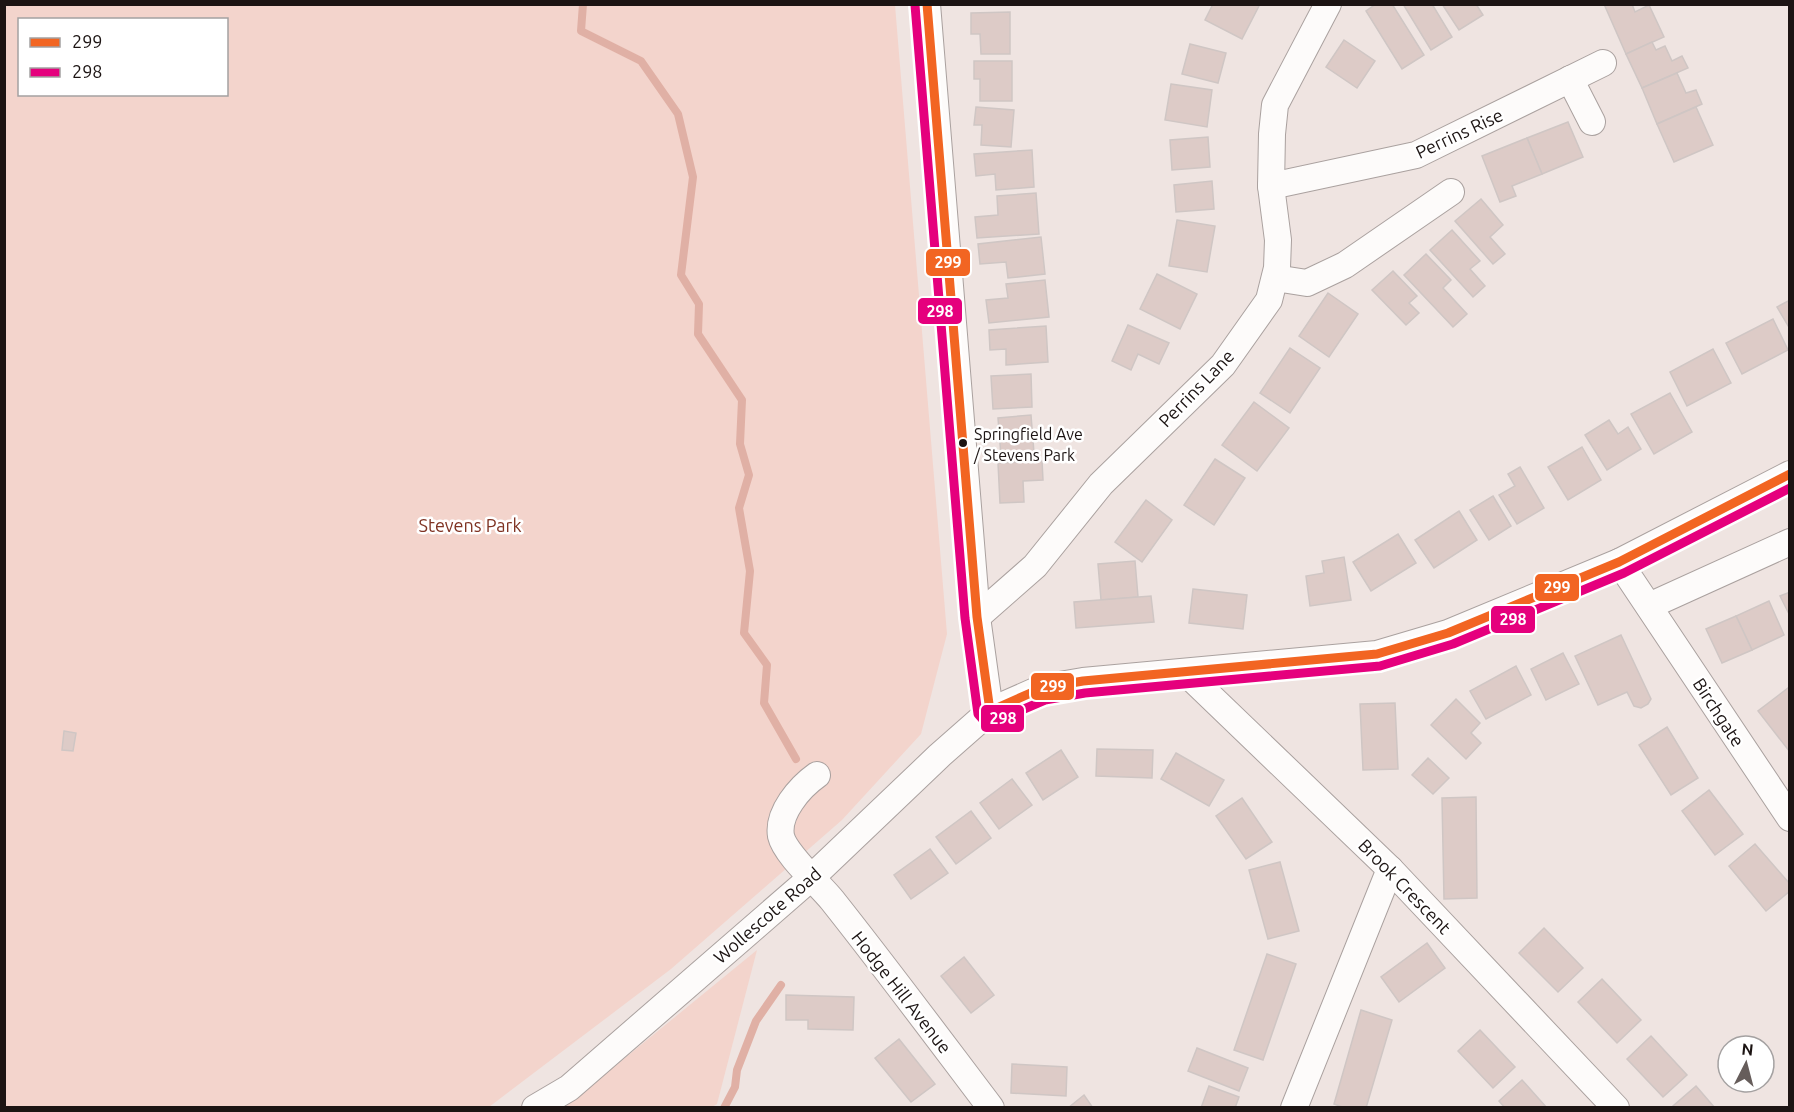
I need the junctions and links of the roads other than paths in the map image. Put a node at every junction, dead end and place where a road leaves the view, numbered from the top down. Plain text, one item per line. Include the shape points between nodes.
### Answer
1 (927, 4) edge
2 (1328, 4) edge
3 (1603, 63) dead end
4 (1570, 80) junction
5 (1592, 122) dead end
6 (1271, 186) junction
7 (1451, 192) dead end
8 (1275, 278) junction
9 (1790, 474) edge
10 (1790, 542) edge
11 (1619, 562) junction
12 (1649, 606) junction
13 (977, 617) junction
14 (1185, 672) junction
15 (990, 711) junction
16 (817, 775) dead end
17 (1790, 818) edge
18 (1390, 869) junction
19 (812, 877) junction
20 (535, 1107) edge
21 (991, 1107) edge
22 (1294, 1107) edge
23 (1617, 1107) edge

1 - 13 street
2 - 6 street, Perrins Lane via 1275,105
3 - 4 street, Perrins Rise
4 - 5 street
4 - 6 street, Perrins Rise via 1416,155
6 - 8 street, Perrins Lane via 1278,240
7 - 8 street via 1346,265 1307,283
8 - 13 street, Perrins Lane via 1269,300 1222,365 1101,484 1035,566
9 - 11 street, Wollescote Road
10 - 12 street
11 - 12 street, Birchgate
11 - 14 street, Wollescote Road via 1448,633 1377,654
12 - 17 street, Birchgate
13 - 15 street
14 - 15 street, Wollescote Road via 1042,688
14 - 18 street, Brook Crescent
15 - 19 street, Wollescote Road
16 - 19 street, Hodge Hill Avenue via 790,804 781,834 786,848
18 - 22 street
18 - 23 street, Brook Crescent
19 - 20 street, Wollescote Road via 569,1088
19 - 21 street, Hodge Hill Avenue

